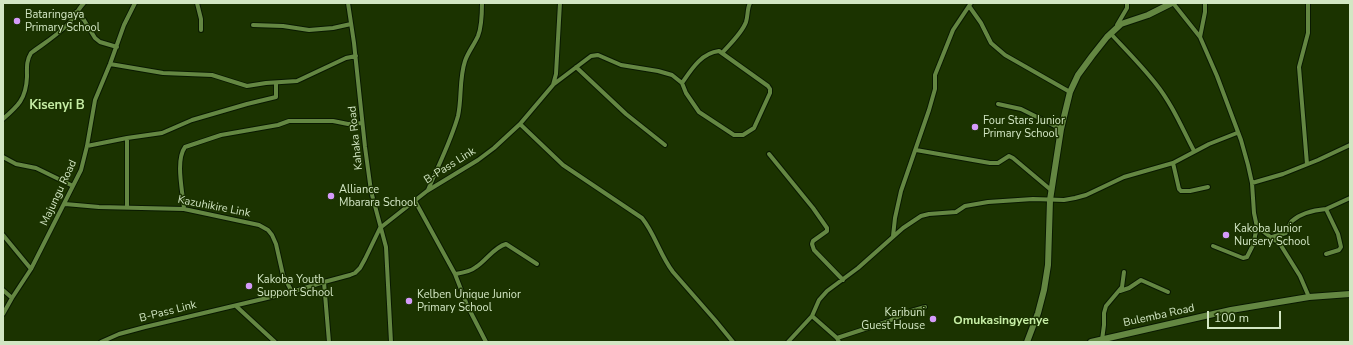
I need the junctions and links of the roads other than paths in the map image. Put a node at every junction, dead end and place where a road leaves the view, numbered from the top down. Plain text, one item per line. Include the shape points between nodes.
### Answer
1 (84, 3) edge
2 (135, 3) edge
3 (197, 3) edge
4 (348, 3) edge
5 (482, 3) edge
6 (560, 3) edge
7 (750, 3) edge
8 (1127, 3) edge
9 (1172, 3) edge
10 (1205, 3) edge
11 (1308, 3) edge
12 (970, 5) edge
13 (76, 12) junction
14 (351, 24) junction
15 (253, 25) dead end
16 (201, 30) dead end
17 (1112, 32) junction
18 (1200, 37) junction
19 (117, 46) junction
20 (722, 53) junction
21 (356, 56) junction
22 (110, 64) junction
23 (576, 67) junction
24 (276, 83) junction
25 (682, 84) junction
26 (553, 85) junction
27 (1070, 92) junction
28 (998, 104) dead end
29 (3, 119) edge
30 (362, 123) junction
31 (520, 124) junction
32 (1061, 129) junction
33 (1237, 133) junction
34 (128, 138) junction
35 (665, 145) dead end
36 (1350, 145) edge
37 (87, 146) junction
38 (916, 150) junction
39 (1194, 151) junction
40 (769, 154) dead end
41 (3, 157) edge
42 (1173, 163) junction
43 (1307, 164) junction
44 (1252, 182) junction
45 (73, 186) junction
46 (1208, 187) dead end
47 (1051, 190) junction
48 (427, 191) junction
49 (1350, 198) edge
50 (1050, 200) junction
51 (415, 201) junction
52 (65, 204) junction
53 (127, 207) junction
54 (184, 209) junction
55 (1326, 209) junction
56 (1257, 227) junction
57 (380, 228) junction
58 (3, 235) edge
59 (893, 236) junction
60 (1272, 237) junction
61 (1213, 246) dead end
62 (1326, 254) dead end
63 (537, 264) dead end
64 (31, 269) junction
65 (1124, 272) dead end
66 (455, 274) junction
67 (843, 280) junction
68 (324, 282) junction
69 (3, 290) edge
70 (1120, 291) junction
71 (292, 292) junction
72 (1168, 292) dead end
73 (1350, 294) edge
74 (1309, 297) junction
75 (12, 298) junction
76 (236, 306) junction
77 (925, 308) dead end
78 (3, 314) edge
79 (812, 316) junction
80 (838, 340) edge
81 (1103, 340) edge
82 (101, 342) edge
83 (275, 342) edge
84 (330, 342) edge
85 (391, 342) edge
86 (486, 342) edge
87 (733, 342) edge
88 (788, 342) edge
89 (1028, 342) edge
90 (1091, 342) edge

1 - 13 street
2 - 19 street, Majungu Road
3 - 16 street
4 - 14 street, Kahaka Road
5 - 48 street via 479,32 465,59 462,72 458,116
6 - 26 street via 556,74
7 - 20 street via 744,26
8 - 17 street via 1127,8
9 - 17 street via 1124,23
9 - 18 street
10 - 18 street
11 - 43 street via 1308,33 1299,67
12 - 27 street via 991,44 1000,52
12 - 38 street via 953,30 938,66 935,89
13 - 19 street via 95,38 100,42
13 - 29 street via 67,26 28,58 26,87 22,98 13,111
14 - 15 street via 309,30
14 - 21 street, Kahaka Road
17 - 27 street via 1085,64
17 - 39 street via 1157,85
18 - 33 street
19 - 22 street, Majungu Road
20 - 25 street via 715,52 701,60
20 - 25 street via 770,89 750,132 734,135 699,112
21 - 24 street via 346,58 297,81
21 - 30 street, Kahaka Road
22 - 24 street via 163,73 212,75 247,86
22 - 37 street, Majungu Road via 95,100
23 - 25 street, B-Pass Link via 591,56 598,55 621,65 666,73
23 - 26 street, B-Pass Link
23 - 35 street via 626,114
24 - 34 street via 276,97 192,120 162,133
26 - 31 street, B-Pass Link
27 - 32 street
28 - 32 street via 1021,109
30 - 54 street via 289,121 221,135 185,147 179,169
30 - 57 street, Kahaka Road via 371,191
31 - 48 street, B-Pass Link via 478,160
31 - 87 street via 563,165 642,218 673,272
32 - 47 street
33 - 39 street
33 - 44 street
34 - 37 street
34 - 53 street
36 - 43 street
37 - 45 street, Majungu Road via 81,170
38 - 47 street via 990,164 998,163 1009,156
38 - 59 street via 901,191
39 - 42 street
40 - 67 street via 827,228 827,231 813,241 812,246
41 - 45 street via 16,164 36,168
42 - 46 street via 1178,189 1190,191
42 - 50 street via 1124,177 1086,195
43 - 44 street via 1283,174
44 - 56 street
45 - 52 street, Majungu Road
47 - 50 street
48 - 51 street, B-Pass Link
49 - 55 street
50 - 59 street via 988,202 965,206 956,212 929,214 914,220
50 - 89 street via 1047,272 1038,313
51 - 57 street, B-Pass Link
51 - 66 street
52 - 53 street, Kazuhikire Link
52 - 64 street, Majungu Road
53 - 54 street, Kazuhikire Link
54 - 71 street, Kazuhikire Link via 259,225 268,230 276,244 283,275
55 - 60 street via 1300,217 1291,222 1286,233
55 - 62 street via 1341,247
56 - 60 street
56 - 61 street via 1253,245 1245,258
57 - 68 street, B-Pass Link via 360,268 350,275
57 - 85 street, Kahaka Road via 386,247
58 - 64 street
59 - 67 street
60 - 74 street via 1300,276
63 - 66 street via 506,244 500,246 477,267 468,272
64 - 75 street, Majungu Road
65 - 70 street
66 - 86 street
67 - 79 street via 819,300
68 - 71 street, B-Pass Link
68 - 84 street
69 - 75 street
70 - 72 street via 1141,280
70 - 81 street via 1106,306
71 - 76 street, B-Pass Link
73 - 74 street, Bulemba Road
74 - 81 street, Bulemba Road via 1231,310
75 - 78 street, Majungu Road
76 - 82 street, B-Pass Link via 177,318 119,334
76 - 83 street
77 - 80 street via 910,311
79 - 80 street
79 - 88 street
81 - 90 street, Bulemba Road

